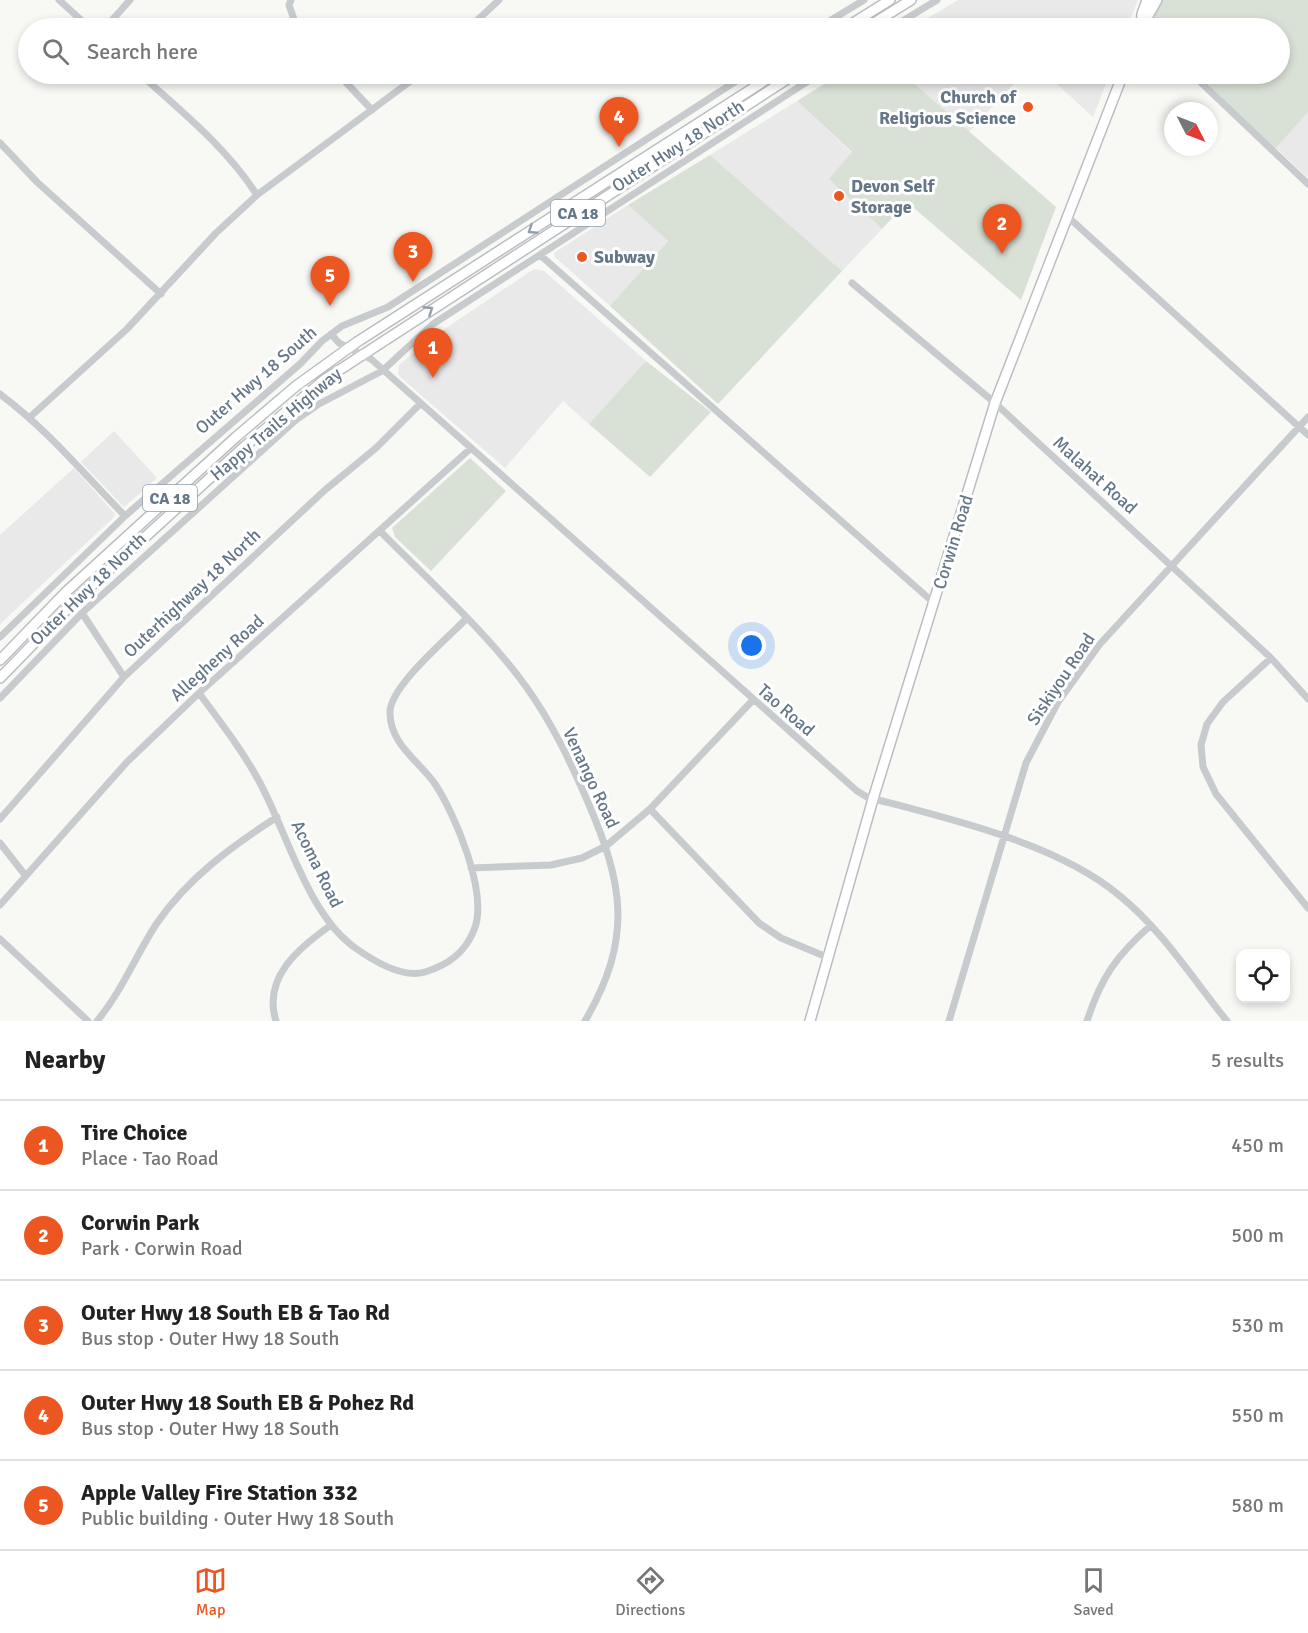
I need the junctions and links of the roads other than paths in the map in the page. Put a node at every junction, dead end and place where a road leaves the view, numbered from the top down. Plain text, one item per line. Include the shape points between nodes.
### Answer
1 (59, 0) edge
2 (130, 0) edge
3 (291, 0) edge
4 (499, 0) edge
5 (864, 0) edge
6 (890, 0) edge
7 (911, 0) edge
8 (937, 0) edge
9 (1147, 0) edge
10 (1157, 0) edge
11 (79, 18) edge
12 (114, 18) edge
13 (294, 18) edge
14 (480, 18) edge
15 (834, 18) edge
16 (861, 18) edge
17 (882, 18) edge
18 (907, 18) edge
19 (1142, 18) edge
20 (1147, 18) edge
21 (151, 84) edge
22 (347, 84) edge
23 (407, 84) edge
24 (732, 84) edge
25 (759, 84) edge
26 (780, 84) edge
27 (804, 84) edge
28 (1119, 84) edge
29 (1203, 84) edge
30 (372, 110) junction
31 (0, 142) edge
32 (1308, 184) edge
33 (257, 195) junction
34 (1067, 216) junction
35 (540, 255) junction
36 (852, 282) dead end
37 (161, 294) junction
38 (331, 334) junction
39 (349, 347) junction
40 (363, 354) junction
41 (382, 371) junction
42 (0, 394) edge
43 (420, 404) junction
44 (995, 404) junction
45 (30, 417) junction
46 (1308, 417) edge
47 (1299, 426) junction
48 (1308, 435) edge
49 (470, 449) junction
50 (125, 516) junction
51 (381, 531) junction
52 (1172, 565) junction
53 (934, 603) junction
54 (82, 613) junction
55 (465, 619) junction
56 (0, 638) edge
57 (1271, 658) junction
58 (0, 660) edge
59 (124, 677) junction
60 (0, 678) edge
61 (199, 693) junction
62 (0, 698) edge
63 (1308, 699) edge
64 (752, 701) junction
65 (873, 799) junction
66 (650, 809) junction
67 (277, 817) junction
68 (0, 819) edge
69 (1002, 836) junction
70 (0, 843) edge
71 (606, 846) junction
72 (471, 868) junction
73 (25, 875) junction
74 (0, 905) edge
75 (1308, 908) edge
76 (331, 925) junction
77 (1150, 926) junction
78 (0, 939) edge
79 (829, 958) junction
80 (88, 1021) edge
81 (97, 1021) edge
82 (276, 1021) edge
83 (585, 1021) edge
84 (810, 1021) edge
85 (949, 1021) edge
86 (1088, 1021) edge
87 (1227, 1021) edge

1 - 11 street
2 - 12 street
3 - 13 street
4 - 14 street
5 - 15 street
6 - 16 main road
7 - 17 main road
8 - 18 street
9 - 19 main road
10 - 20 main road
21 - 33 street via 219,145
22 - 30 street
23 - 30 street
24 - 38 street, Outer Hwy 18 South via 388,307
25 -> 39 main road, Happy Trails Highway / CA 18
40 -> 26 main road, Happy Trails Highway / CA 18
27 - 35 street, Outer Hwy 18 North
28 - 34 main road, Corwin Road
29 - 32 street
30 - 33 street
31 - 37 street via 37,182
33 - 37 street
34 - 44 main road, Corwin Road
34 - 47 street
35 - 41 street, Outer Hwy 18 North via 433,324
35 - 53 street
36 - 44 street, Malahat Road
37 - 45 street
38 - 39 street, Tao Road
38 - 50 street, Outer Hwy 18 South
39 - 40 street, Tao Road
39 - 58 main road, Happy Trails Highway / CA 18 via 236,437 67,591
40 - 41 street, Tao Road
40 - 60 main road, Happy Trails Highway / CA 18 via 324,380 245,446 76,600
41 - 43 street, Tao Road
41 - 54 street, Outer Hwy 18 North via 296,420
42 - 45 street
43 - 49 street, Tao Road
43 - 59 street, Outerhighway 18 North
44 - 52 street, Malahat Road
44 - 53 main road, Corwin Road
45 - 50 street
46 - 47 street, Siskiyou Road
47 - 48 street
47 - 52 street, Siskiyou Road
49 - 51 street, Allegheny Road
49 - 64 street, Tao Road
50 - 56 street, Outer Hwy 18 South
51 - 55 street, Venango Road
51 - 61 street, Allegheny Road
52 - 57 street, Malahat Road
52 - 69 street, Siskiyou Road via 1100,644 1058,702 1026,763
53 - 65 main road, Corwin Road
54 - 59 street
54 - 62 street, Outer Hwy 18 North
55 - 71 street, Venango Road via 527,688 558,738
55 - 72 street, Acoma Road via 395,693 390,712 396,735 434,782 452,813
57 - 63 street, Malahat Road
57 - 75 street via 1222,702 1207,724 1201,745 1203,767 1216,794
59 - 68 street, Outerhighway 18 North
61 - 67 street, Acoma Road via 239,746
61 - 73 street, Allegheny Road via 127,762
64 - 65 street, Tao Road via 857,791
64 - 66 street
65 - 69 street, Tao Road
65 - 79 main road, Corwin Road
66 - 71 street
66 - 79 street via 759,923 781,938
67 - 76 street, Acoma Road
67 - 81 street via 215,860 182,891 157,923 115,1000
69 - 77 street, Tao Road via 1046,851 1097,878
69 - 85 street, Siskiyou Road
70 - 73 street
71 - 72 street via 582,858 550,865
71 - 83 street, Venango Road via 617,892 618,936 600,996
72 - 76 street, Acoma Road via 476,928 453,960 438,968 420,973 386,965 350,944
73 - 74 street, Allegheny Road
76 - 82 street via 297,951 279,976 274,997
77 - 86 street via 1113,964 1099,986
77 - 87 street, Tao Road
78 - 80 street
79 - 84 main road, Corwin Road

